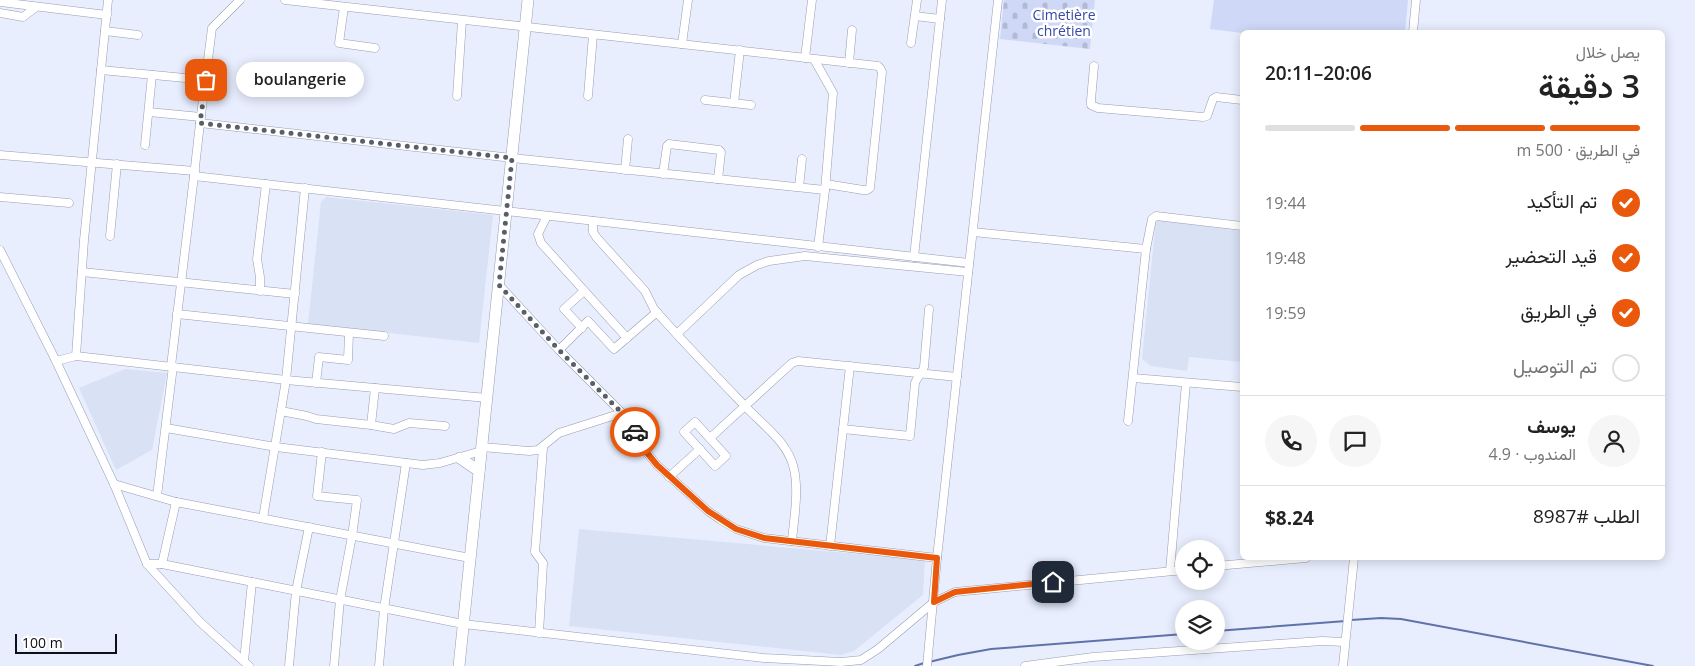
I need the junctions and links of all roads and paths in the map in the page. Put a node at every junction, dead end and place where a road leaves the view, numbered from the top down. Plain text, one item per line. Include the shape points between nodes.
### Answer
1 (108, 0) edge
2 (240, 0) edge
3 (285, 0) edge
4 (367, 0) edge
5 (528, 0) edge
6 (688, 0) edge
7 (812, 0) edge
8 (917, 0) edge
9 (942, 0) edge
10 (998, 0) edge
11 (1416, 0) edge
12 (0, 2) edge
13 (36, 6) junction
14 (344, 7) junction
15 (366, 10) junction
16 (0, 13) edge
17 (107, 15) junction
18 (914, 16) junction
19 (940, 19) junction
20 (462, 20) junction
21 (526, 27) junction
22 (852, 30) dead end
23 (1412, 30) edge
24 (105, 31) junction
25 (592, 34) junction
26 (138, 35) dead end
27 (911, 43) dead end
28 (682, 44) junction
29 (375, 48) dead end
30 (740, 50) junction
31 (805, 58) junction
32 (814, 59) junction
33 (849, 63) junction
34 (1094, 66) dead end
35 (101, 70) junction
36 (152, 75) junction
37 (206, 80) junction
38 (456, 96) dead end
39 (588, 96) dead end
40 (705, 100) dead end
41 (1240, 100) edge
42 (734, 103) junction
43 (751, 104) dead end
44 (149, 112) junction
45 (200, 120) junction
46 (628, 139) dead end
47 (146, 145) dead end
48 (0, 155) edge
49 (512, 158) junction
50 (802, 159) dead end
51 (92, 162) junction
52 (117, 164) junction
53 (625, 170) junction
54 (194, 174) junction
55 (663, 174) junction
56 (718, 179) junction
57 (266, 184) junction
58 (799, 187) junction
59 (825, 187) junction
60 (305, 188) junction
61 (0, 197) edge
62 (69, 203) dead end
63 (506, 212) junction
64 (547, 216) junction
65 (594, 221) junction
66 (1240, 226) edge
67 (973, 232) junction
68 (110, 236) dead end
69 (818, 247) junction
70 (1146, 249) junction
71 (0, 250) edge
72 (914, 257) junction
73 (969, 263) junction
74 (82, 272) junction
75 (968, 272) junction
76 (181, 282) junction
77 (499, 285) junction
78 (260, 290) junction
79 (584, 290) junction
80 (295, 294) junction
81 (929, 309) dead end
82 (656, 312) junction
83 (177, 314) junction
84 (292, 327) junction
85 (582, 328) junction
86 (349, 333) junction
87 (677, 334) junction
88 (384, 336) dead end
89 (627, 338) junction
90 (559, 350) junction
91 (76, 356) junction
92 (56, 361) junction
93 (172, 366) junction
94 (850, 366) junction
95 (922, 374) junction
96 (957, 376) junction
97 (1133, 378) junction
98 (286, 380) junction
99 (316, 383) junction
100 (1186, 383) junction
101 (1240, 387) edge
102 (374, 388) junction
103 (487, 398) junction
104 (745, 406) junction
105 (281, 411) junction
106 (622, 413) junction
107 (1128, 421) dead end
108 (371, 425) junction
109 (445, 426) dead end
110 (166, 428) junction
111 (843, 429) junction
112 (710, 438) junction
113 (276, 447) junction
114 (543, 448) junction
115 (482, 449) junction
116 (700, 449) junction
117 (322, 452) junction
118 (460, 458) junction
119 (406, 463) junction
120 (480, 471) junction
121 (670, 477) junction
122 (114, 484) junction
123 (157, 496) junction
124 (176, 502) junction
125 (263, 518) junction
126 (309, 527) junction
127 (352, 536) junction
128 (792, 541) junction
129 (395, 545) junction
130 (830, 546) junction
131 (470, 558) junction
132 (937, 558) junction
133 (1267, 560) edge
134 (1354, 560) edge
135 (148, 564) junction
136 (162, 564) junction
137 (1225, 565) edge
138 (1170, 571) junction
139 (1175, 571) edge
140 (252, 582) junction
141 (296, 591) junction
142 (340, 600) junction
143 (934, 602) junction
144 (384, 609) junction
145 (464, 624) junction
146 (538, 633) junction
147 (1345, 642) junction
148 (841, 662) junction
149 (246, 663) edge
150 (289, 666) edge
151 (334, 666) edge
152 (379, 666) edge
153 (459, 666) edge
154 (820, 666) edge
155 (928, 666) edge
156 (1025, 666) edge
157 (1343, 666) edge

1 - 17 street
2 - 37 street via 212,28
3 - 14 street
4 - 15 street
5 - 21 main road
6 - 28 street
7 - 31 street
8 - 18 street
9 - 19 street
10 - 67 street
11 - 23 street
12 - 13 street
13 - 16 street via 23,16
13 - 17 street
14 - 15 street
14 - 29 street via 339,44
15 - 20 street
17 - 24 street
18 - 19 street
18 - 27 street
19 - 72 street
20 - 21 street
20 - 38 street
21 - 25 street
21 - 49 main road
22 - 33 street
24 - 26 street
24 - 35 street
25 - 28 street
25 - 39 street
28 - 30 street
30 - 31 street
30 - 42 street
31 - 32 street
32 - 33 street
32 - 59 street via 833,93
33 - 59 street via 878,66 882,72 870,188
34 - 41 street via 1091,104 1098,108 1203,117 1207,116 1213,99
35 - 36 street
35 - 51 street
36 - 37 street
36 - 44 street
37 - 45 street
40 - 42 street
42 - 43 street
44 - 45 street
44 - 47 street
45 - 49 street
45 - 54 street
46 - 53 street
48 - 51 street
49 - 53 street
49 - 63 main road
50 - 58 street
51 - 52 street
51 - 74 street
52 - 54 street
52 - 68 street
53 - 55 street
54 - 57 street
54 - 76 street
55 - 56 street
55 - 56 street via 669,144 719,150
56 - 58 street
57 - 60 street
57 - 78 street via 257,259
58 - 59 street
59 - 69 street
60 - 63 street
60 - 80 street
61 - 62 street
63 - 64 street
63 - 77 main road
64 - 65 street
64 - 79 street via 538,238
65 - 69 street
65 - 82 street via 593,232 597,238 645,291
66 - 70 street via 1156,216 1152,219
67 - 70 street
67 - 73 street
69 - 72 street
70 - 97 street
71 - 92 street
72 - 73 street
73 - 75 street
74 - 76 street
74 - 91 street
75 - 87 street via 805,256 769,261 756,264 739,275
75 - 96 street
76 - 78 street
76 - 83 street
77 - 90 street
77 - 103 main road
78 - 80 street
79 - 85 street via 564,309
79 - 89 street
80 - 84 street
81 - 95 street
82 - 87 street
82 - 89 street
83 - 84 street
83 - 93 street
84 - 86 street
84 - 98 street
85 - 89 street via 588,321 614,349
85 - 90 street
86 - 88 street
86 - 99 street via 348,360 319,357
87 - 104 street
90 - 106 street
91 - 92 street
91 - 93 street
92 - 122 street
93 - 98 street
93 - 110 street
94 - 95 street
94 - 104 street via 803,360 792,362
94 - 111 street
95 - 96 street
95 - 111 street via 915,384 910,436
96 - 132 street
97 - 100 street
97 - 107 street
98 - 99 street
98 - 105 street
99 - 102 street
100 - 101 street
100 - 138 street
102 - 103 street
102 - 108 street
103 - 115 main road
104 - 112 street
104 - 128 street via 782,443 794,468
105 - 108 street via 316,419
105 - 113 street
106 - 114 street via 560,433
106 - 121 street via 650,458
108 - 109 street via 394,429 409,423
110 - 113 street
110 - 123 street
111 - 130 street
112 - 116 street via 695,422 684,432
112 - 116 street via 726,456 715,466
113 - 117 street
113 - 125 street
114 - 115 street via 533,451
114 - 146 street via 535,552 543,567
115 - 118 street
115 - 120 main road
116 - 121 street
117 - 119 street
117 - 127 street via 317,496 356,500
118 - 119 street via 434,464
118 - 120 main road
119 - 129 street
120 - 131 main road
121 - 128 street via 708,511 736,529 764,538
122 - 123 street
122 - 135 street
123 - 124 street
124 - 125 street
124 - 136 street
125 - 126 street
126 - 127 street
126 - 141 street
127 - 129 street
127 - 142 street
128 - 130 street
129 - 131 street
129 - 144 street
130 - 132 street
131 - 145 main road
132 - 143 street
133 - 137 street
134 - 147 street
135 - 136 street
135 - 149 street via 200,622
136 - 140 street
138 - 139 street
138 - 143 street via 955,592
140 - 141 street
140 - 149 street
141 - 142 street
141 - 150 street
142 - 144 street
142 - 151 street
143 - 148 street via 861,660
143 - 155 street
144 - 145 street
144 - 152 street
145 - 146 street
145 - 153 main road
146 - 148 street via 764,658
147 - 156 street via 1093,657
147 - 157 street
148 - 154 street

